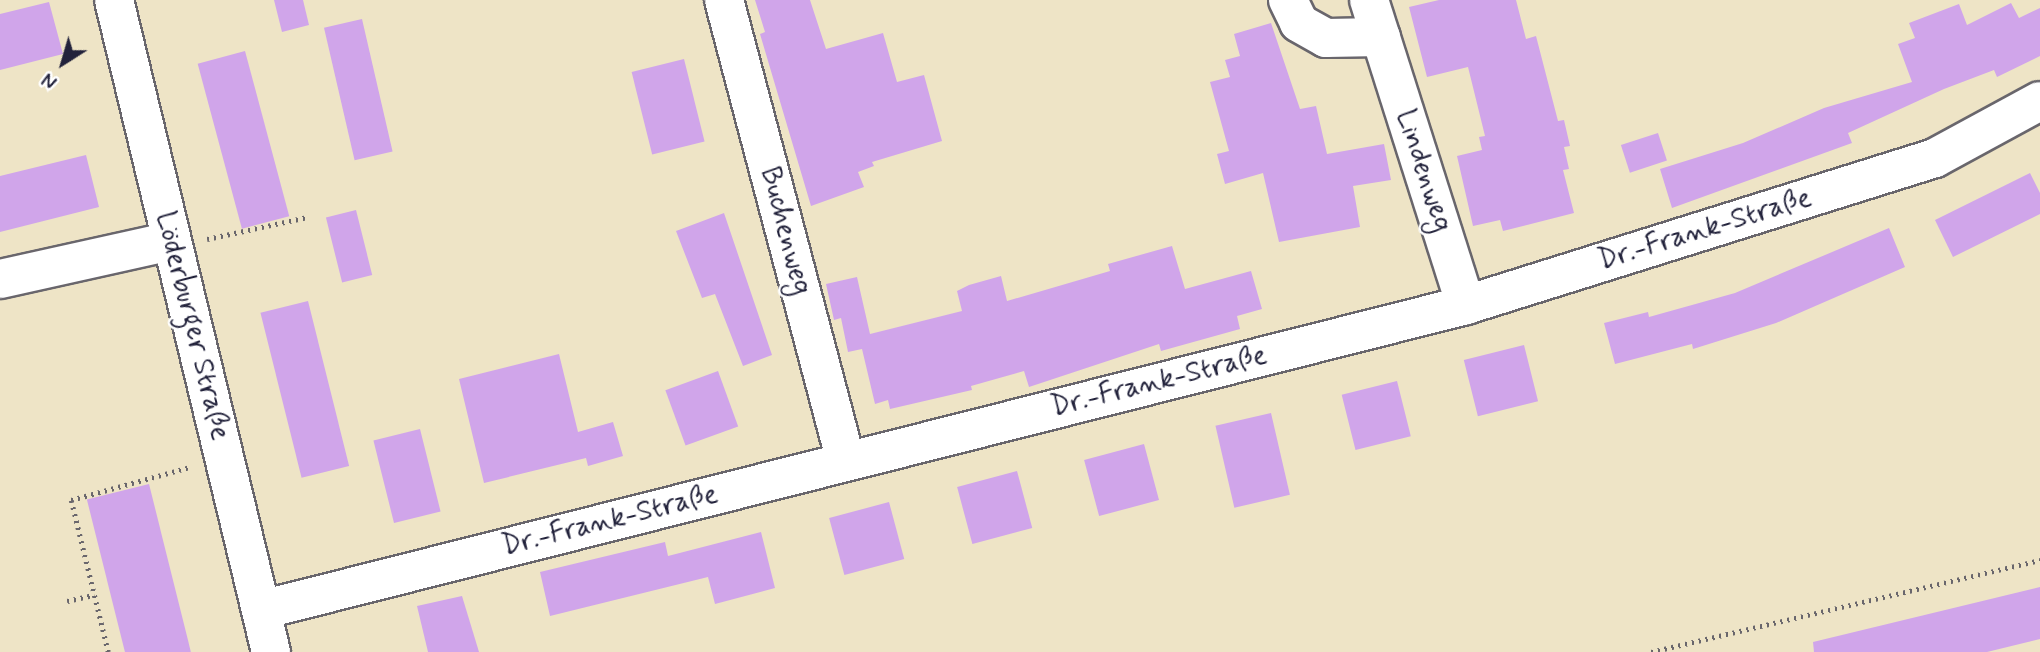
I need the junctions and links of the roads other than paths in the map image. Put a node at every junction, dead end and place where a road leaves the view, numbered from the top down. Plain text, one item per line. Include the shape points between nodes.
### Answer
1 (114, 0) edge
2 (724, 0) edge
3 (1288, 0) edge
4 (1369, 0) edge
5 (1381, 37) junction
6 (2040, 101) edge
7 (170, 241) junction
8 (0, 279) edge
9 (1466, 305) junction
10 (846, 461) junction
11 (261, 610) junction
12 (271, 652) edge

1 - 7 street, Löderburger Straße
2 - 10 street, Buchenweg
3 - 5 street via 1299,23 1325,38
4 - 5 street, Lindenweg
5 - 9 street, Lindenweg
6 - 9 street, Dr.-Frank-Straße via 1935,158
7 - 8 street
7 - 11 street, Löderburger Straße
9 - 10 street, Dr.-Frank-Straße
10 - 11 street, Dr.-Frank-Straße
11 - 12 street, Löderburger Straße

